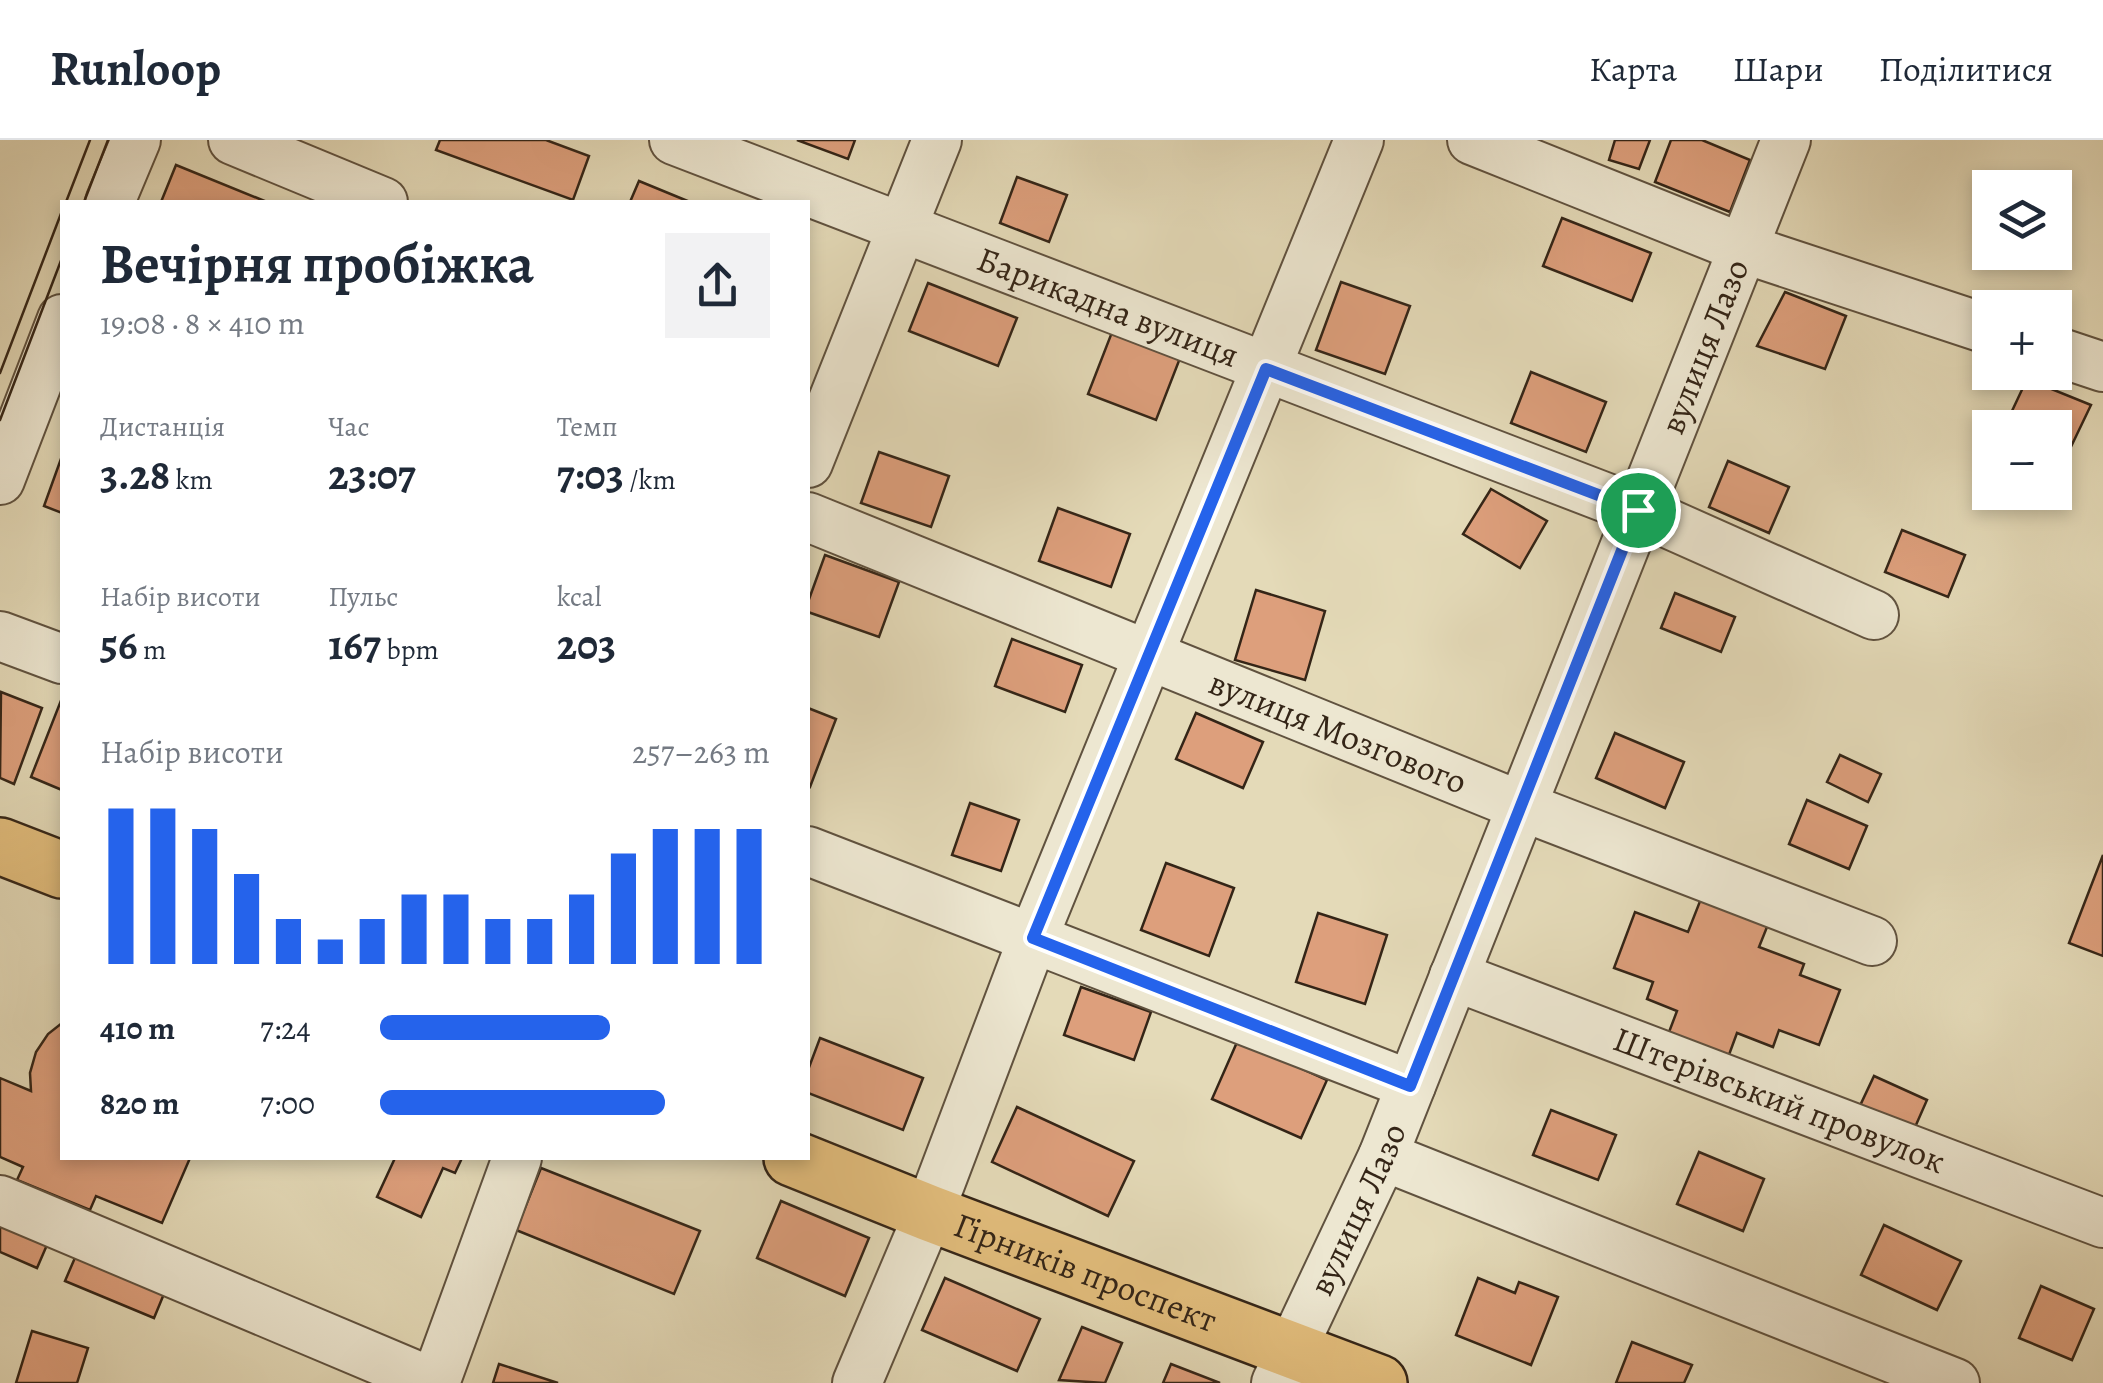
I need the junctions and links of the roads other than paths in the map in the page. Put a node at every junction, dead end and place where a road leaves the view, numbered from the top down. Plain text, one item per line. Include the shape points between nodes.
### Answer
1 (136, 140) edge
2 (233, 140) edge
3 (674, 140) edge
4 (936, 140) edge
5 (1358, 140) edge
6 (1472, 140) edge
7 (1786, 140) edge
8 (111, 200) edge
9 (378, 200) edge
10 (901, 230) junction
11 (1742, 248) junction
12 (1972, 324) edge
13 (60, 330) edge
14 (2072, 357) edge
15 (2103, 367) edge
16 (1266, 369) junction
17 (822, 385) edge
18 (48, 400) edge
19 (810, 452) edge
20 (0, 480) edge
21 (1638, 510) junction
22 (810, 519) edge
23 (1874, 614) dead end
24 (0, 636) edge
25 (1149, 656) junction
26 (60, 658) edge
27 (1521, 806) junction
28 (0, 846) edge
29 (810, 851) edge
30 (60, 869) edge
31 (1033, 938) junction
32 (1872, 942) dead end
33 (1454, 976) junction
34 (1410, 1086) junction
35 (1382, 1156) junction
36 (516, 1160) edge
37 (797, 1160) edge
38 (0, 1200) edge
39 (929, 1213) junction
40 (2103, 1222) edge
41 (1283, 1366) edge
42 (434, 1383) edge
43 (857, 1383) edge
44 (1379, 1383) edge
45 (1956, 1383) edge

1 - 8 street
2 - 9 street
3 - 10 street, Барикадна вулиця
4 - 10 street
5 - 16 street
6 - 11 street
7 - 11 street, вулиця Лазо
10 - 16 street, Барикадна вулиця
10 - 17 street
11 - 12 street
11 - 21 street, вулиця Лазо
13 - 18 street
14 - 15 street
16 - 21 street, Барикадна вулиця
16 - 25 street
17 - 19 street
18 - 20 street
21 - 23 street, Барикадна вулиця
21 - 27 street, вулиця Лазо
22 - 25 street, вулиця Мозгового
24 - 26 street
25 - 27 street, вулиця Мозгового
25 - 31 street
27 - 32 street, вулиця Мозгового
27 - 33 street, вулиця Лазо
28 - 30 main road
29 - 31 street
31 - 34 street
31 - 39 street
33 - 34 street, вулиця Лазо
33 - 40 street, Штерівський провулок
34 - 35 street, вулиця Лазо
35 - 41 street, вулиця Лазо
35 - 45 street
36 - 42 street
37 - 39 main road, Гірників проспект
38 - 42 street
39 - 41 main road, Гірників проспект
39 - 43 street
41 - 44 main road, Гірників проспект

